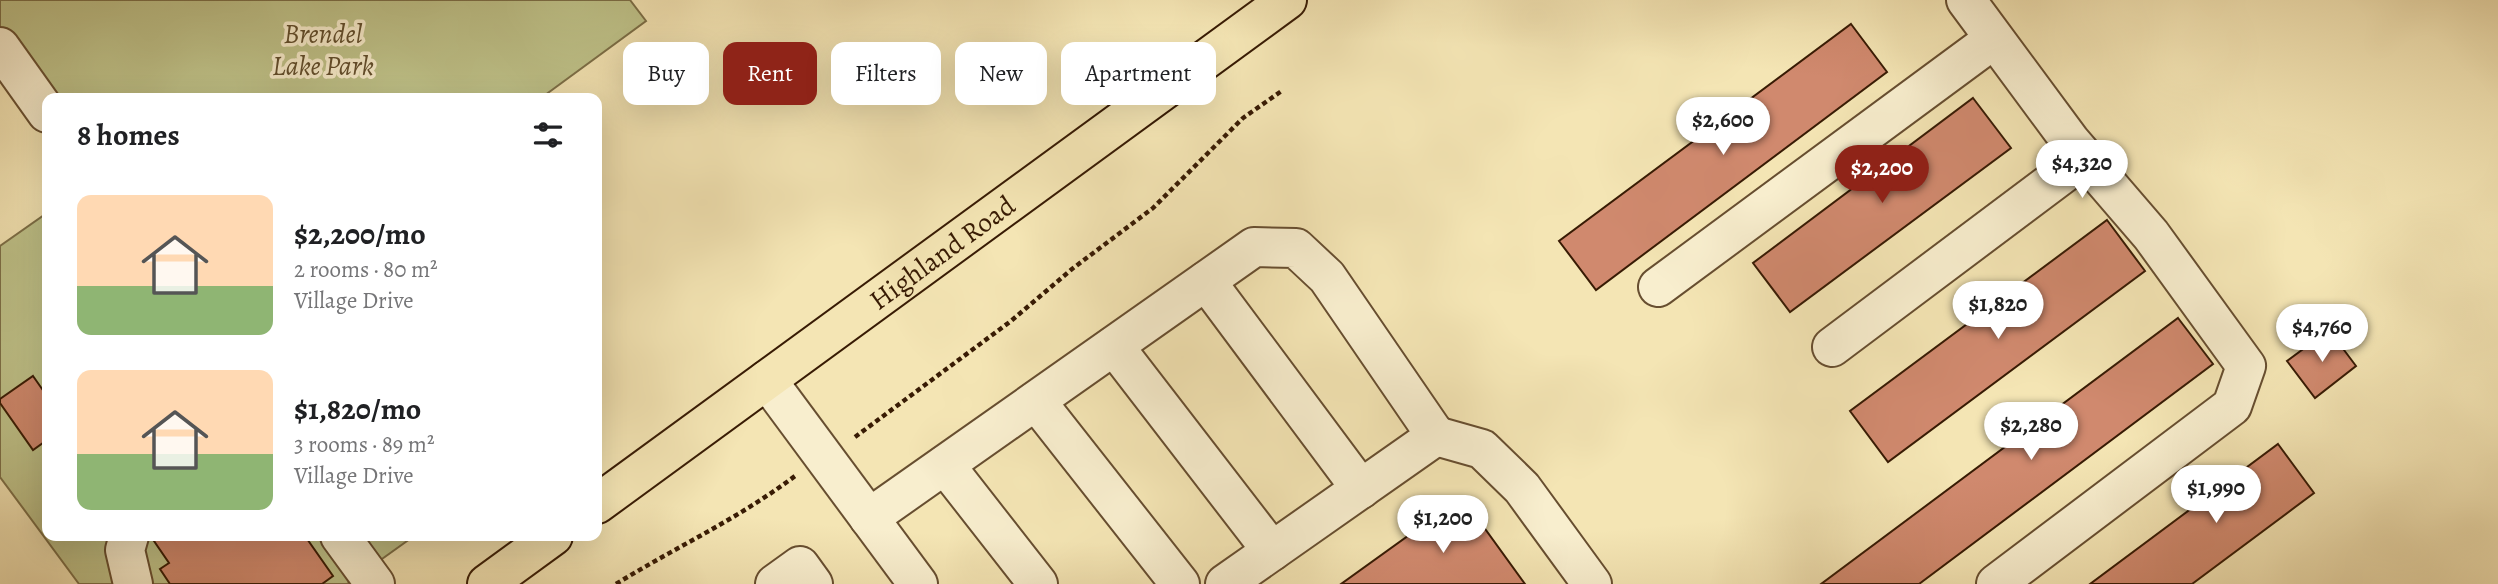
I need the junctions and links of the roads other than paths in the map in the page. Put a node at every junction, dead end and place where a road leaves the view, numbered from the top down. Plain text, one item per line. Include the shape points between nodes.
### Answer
1 (1287, 0) edge
2 (1966, 0) edge
3 (1994, 39) junction
4 (0, 47) edge
5 (42, 106) edge
6 (2084, 158) junction
7 (1206, 281) junction
8 (1658, 287) dead end
9 (1114, 346) junction
10 (1832, 347) dead end
11 (767, 380) junction
12 (1036, 401) junction
13 (1436, 436) junction
14 (945, 465) junction
15 (1361, 489) junction
16 (602, 500) edge
17 (869, 518) junction
18 (127, 541) edge
19 (343, 541) edge
20 (546, 541) edge
21 (1272, 551) junction
22 (365, 581) edge
23 (133, 584) edge
24 (487, 584) edge
25 (775, 584) edge
26 (813, 584) edge
27 (918, 584) edge
28 (1038, 584) edge
29 (1180, 584) edge
30 (1225, 584) edge
31 (1592, 584) edge
32 (1996, 584) edge

1 - 11 highway, Highland Road
2 - 3 street
3 - 6 street
3 - 8 street
4 - 5 street
6 - 10 street
6 - 32 street via 2151,235 2246,366 2232,406
7 - 9 street
7 - 13 street via 1254,247 1296,248 1327,277
7 - 15 street
9 - 12 street
9 - 21 street
11 - 16 highway, Highland Road
11 - 17 street
12 - 14 street
12 - 29 street
13 - 15 street
13 - 31 street via 1482,449 1522,488
14 - 17 street
14 - 28 street
15 - 21 street
17 - 27 street
18 - 23 street via 124,550
19 - 22 street
20 - 24 highway
21 - 30 street
25 - 26 street via 800,566

